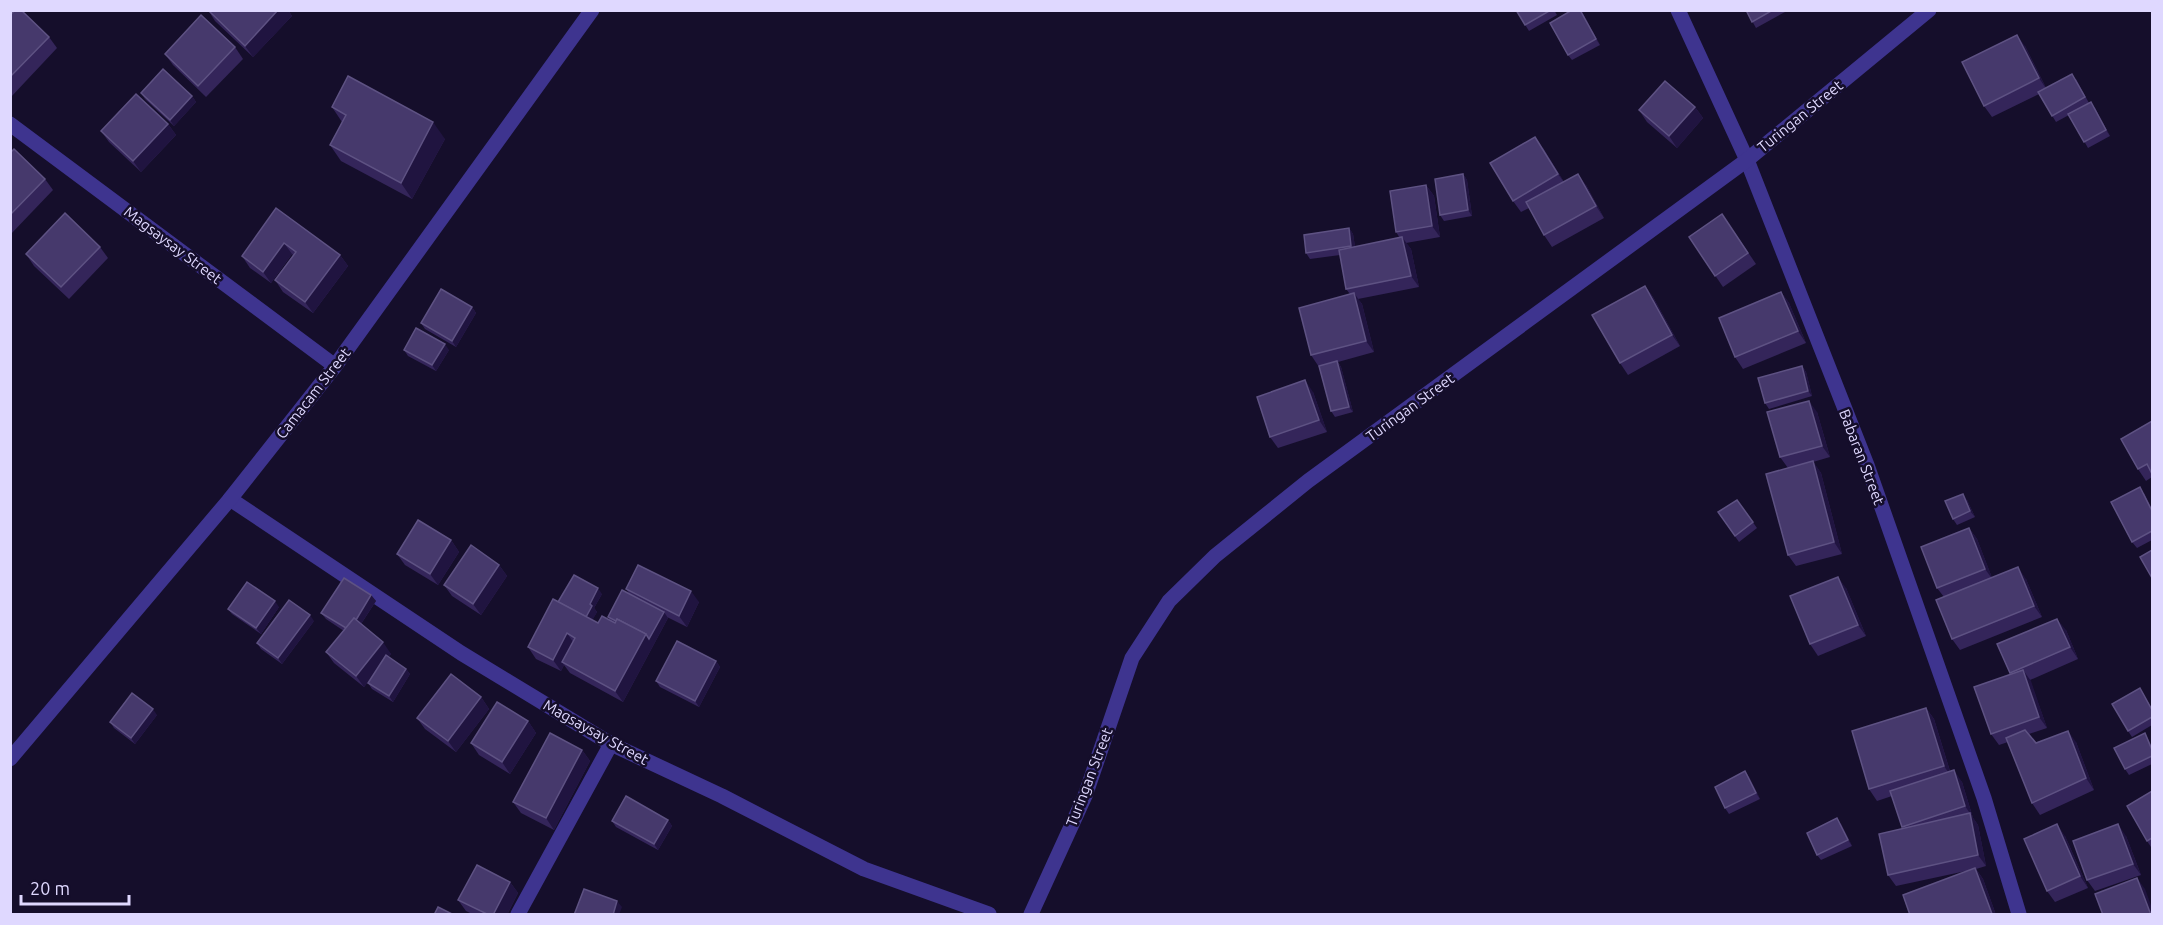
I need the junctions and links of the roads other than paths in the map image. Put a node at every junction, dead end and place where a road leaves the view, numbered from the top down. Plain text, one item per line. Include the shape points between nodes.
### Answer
1 (592, 10) edge
2 (1678, 10) edge
3 (1929, 10) edge
4 (10, 124) edge
5 (1747, 159) junction
6 (335, 366) junction
7 (230, 499) junction
8 (611, 744) junction
9 (10, 759) edge
10 (518, 915) edge
11 (989, 915) edge
12 (1031, 915) edge
13 (2019, 915) edge

1 - 6 street, Camacam Street
2 - 5 street, Babaran Street
3 - 5 street, Turingan Street
4 - 6 street, Magsaysay Street
5 - 12 street, Turingan Street via 1308,481 1215,556 1169,601 1132,658 1084,796
5 - 13 street, Babaran Street via 1867,465 1984,798
6 - 7 street, Camacam Street
7 - 8 street, Magsaysay Street via 461,653
7 - 9 street, Camacam Street
8 - 10 street
8 - 11 street, Magsaysay Street via 864,869

